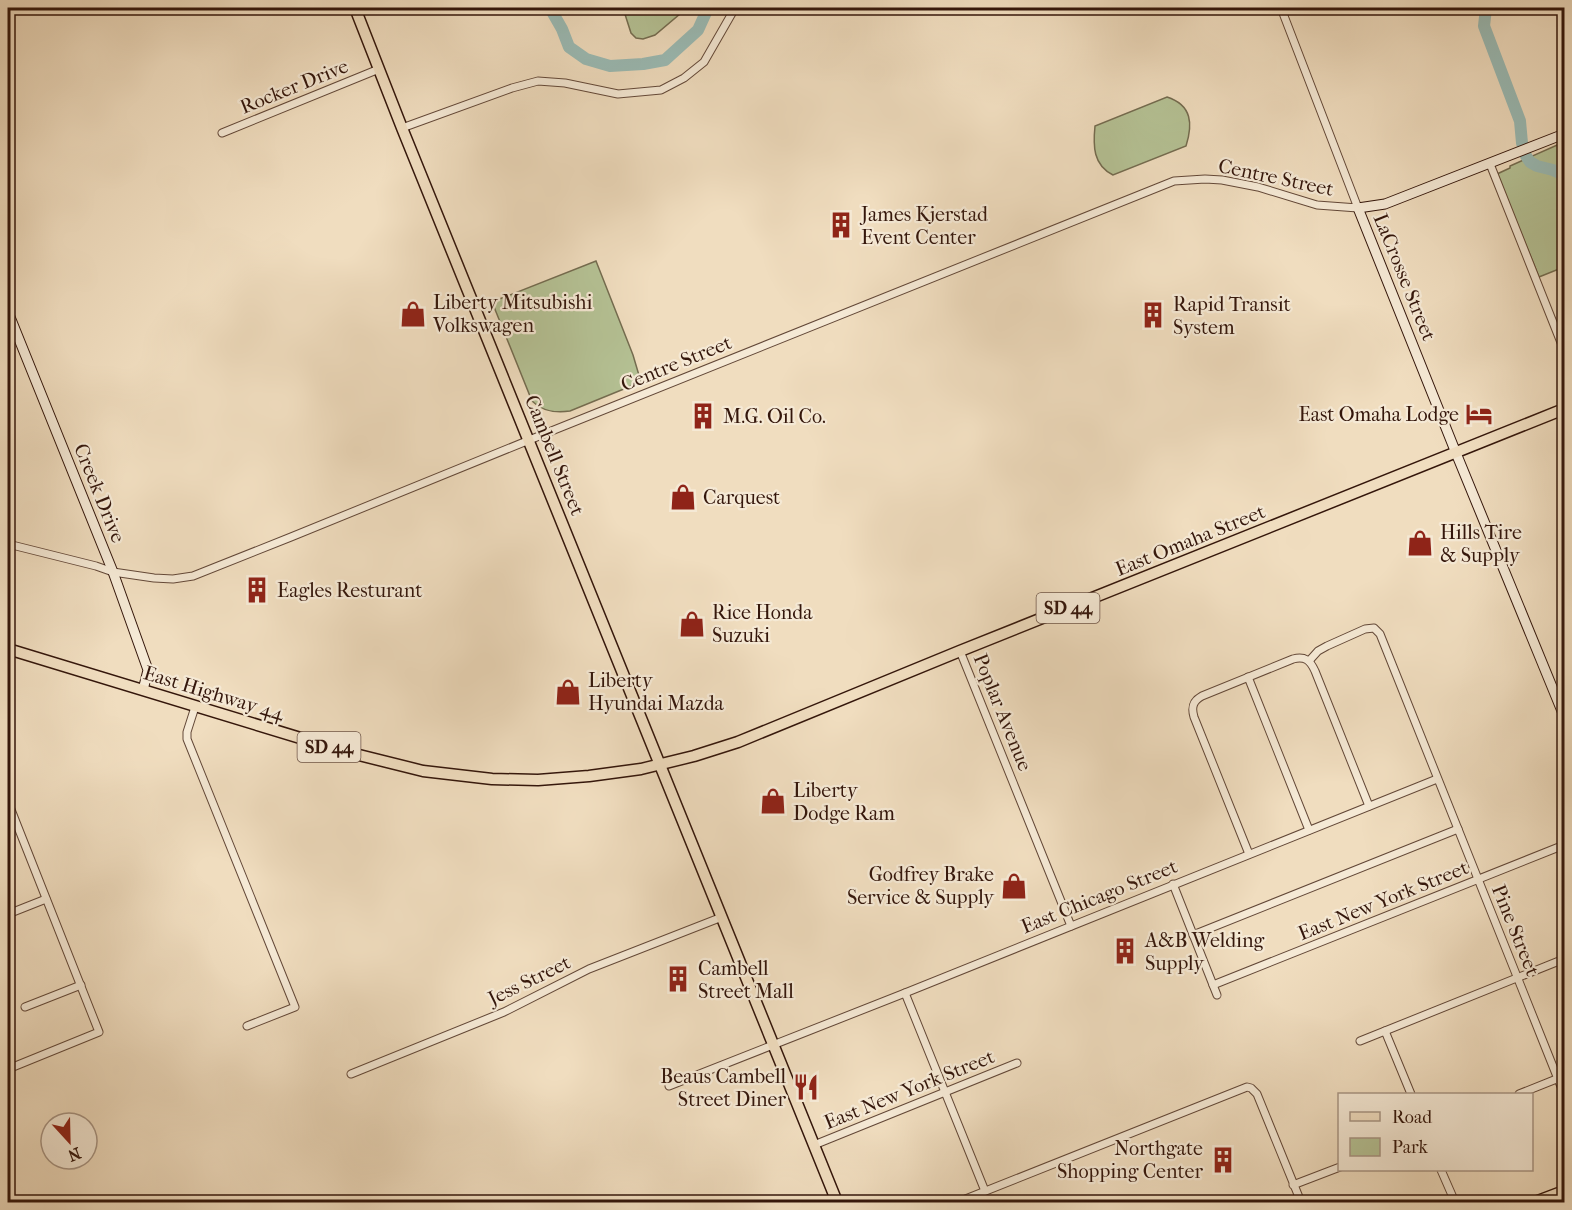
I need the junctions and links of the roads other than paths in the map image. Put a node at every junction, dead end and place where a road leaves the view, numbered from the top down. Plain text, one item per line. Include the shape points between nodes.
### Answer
1 (355, 8) edge
2 (735, 8) edge
3 (1281, 8) edge
4 (379, 69) junction
5 (402, 128) junction
6 (222, 133) dead end
7 (1564, 134) edge
8 (1490, 164) junction
9 (1358, 208) junction
10 (8, 312) edge
11 (1564, 350) edge
12 (1564, 409) edge
13 (529, 440) junction
14 (1456, 453) junction
15 (8, 544) edge
16 (112, 572) junction
17 (8, 650) edge
18 (960, 651) junction
19 (1309, 661) junction
20 (1248, 677) junction
21 (143, 690) junction
22 (195, 706) junction
23 (1564, 716) edge
24 (660, 765) junction
25 (1437, 779) junction
26 (8, 802) edge
27 (1369, 806) junction
28 (10, 813) edge
29 (1458, 829) junction
30 (1309, 830) junction
31 (1564, 845) edge
32 (1249, 854) junction
33 (1478, 879) junction
34 (1173, 884) junction
35 (46, 899) junction
36 (8, 914) edge
37 (722, 917) junction
38 (1071, 926) junction
39 (1193, 935) junction
40 (1564, 959) edge
41 (1517, 978) junction
42 (81, 985) junction
43 (1213, 985) junction
44 (905, 993) junction
45 (1217, 995) dead end
46 (25, 1007) dead end
47 (247, 1026) dead end
48 (1385, 1031) junction
49 (1360, 1041) dead end
50 (774, 1045) junction
51 (1017, 1063) dead end
52 (8, 1070) edge
53 (351, 1074) dead end
54 (1561, 1078) edge
55 (669, 1086) dead end
56 (945, 1092) junction
57 (1410, 1093) edge
58 (1524, 1093) edge
59 (1564, 1094) edge
60 (814, 1145) junction
61 (1338, 1168) edge
62 (1441, 1171) edge
63 (1293, 1185) junction
64 (985, 1191) junction
65 (1564, 1191) edge
66 (837, 1203) edge
67 (958, 1203) edge
68 (1301, 1203) edge
69 (1455, 1203) edge
70 (1535, 1203) edge

1 - 4 main road, Cambell Street
2 - 5 street via 704,62 661,90 618,94 538,81
3 - 9 street, LaCrosse Street
4 - 5 main road, Cambell Street
4 - 6 street, Rocker Drive
5 - 13 main road, Cambell Street
7 - 8 street
8 - 9 street via 1385,204
8 - 11 street
9 - 13 street, Centre Street via 1317,205 1222,180 1174,181
9 - 14 street, LaCrosse Street
10 - 16 street, Creek Drive
12 - 14 main road, East Omaha Street / SD 44
13 - 16 street, Centre Street via 193,576 173,579
13 - 24 main road, Cambell Street
14 - 18 main road, East Omaha Street / SD 44
14 - 23 street, LaCrosse Street
15 - 16 street, Centre Street
16 - 21 street, Creek Drive via 148,670
17 - 21 main road, East Highway 44 / SD 44
18 - 24 main road, East Omaha Street / SD 44 via 738,742
18 - 38 street, Poplar Avenue
19 - 20 street via 1298,658
19 - 25 street, Pine Street via 1327,645 1365,629 1377,630
19 - 27 street
20 - 30 street
20 - 32 street via 1202,696 1192,709
21 - 22 main road, East Highway 44 / SD 44
22 - 24 main road, East Highway 44 / SD 44 via 423,771 538,780
22 - 47 street via 187,739 295,1007
24 - 37 main road, Cambell Street
25 - 27 street, East Chicago Street
25 - 29 street, Pine Street
26 - 28 street
27 - 30 street, East Chicago Street
28 - 35 street
29 - 33 street, Pine Street
29 - 39 street
30 - 32 street, East Chicago Street
31 - 33 street, East New York Street
32 - 34 street, East Chicago Street
33 - 41 street, Pine Street
33 - 43 street, East New York Street
34 - 38 street, East Chicago Street
34 - 39 street
35 - 36 street
35 - 42 street
37 - 50 main road, Cambell Street
37 - 53 street, Jess Street via 581,973 504,1012
38 - 44 street, East Chicago Street
39 - 43 street
40 - 41 street
41 - 48 street
41 - 54 street, Pine Street
42 - 46 street
42 - 52 street via 99,1032
43 - 45 street
44 - 50 street, East Chicago Street
44 - 56 street
48 - 49 street
48 - 57 street
50 - 55 street, East Chicago Street
50 - 60 main road, Cambell Street
51 - 56 street, East New York Street
54 - 58 street
54 - 59 street, Pine Street
56 - 60 street, East New York Street
56 - 64 street
60 - 66 main road, Cambell Street
61 - 63 street
62 - 69 street
63 - 64 street via 1257,1094 1251,1088 1241,1088
63 - 68 street
64 - 67 street
65 - 70 main road

